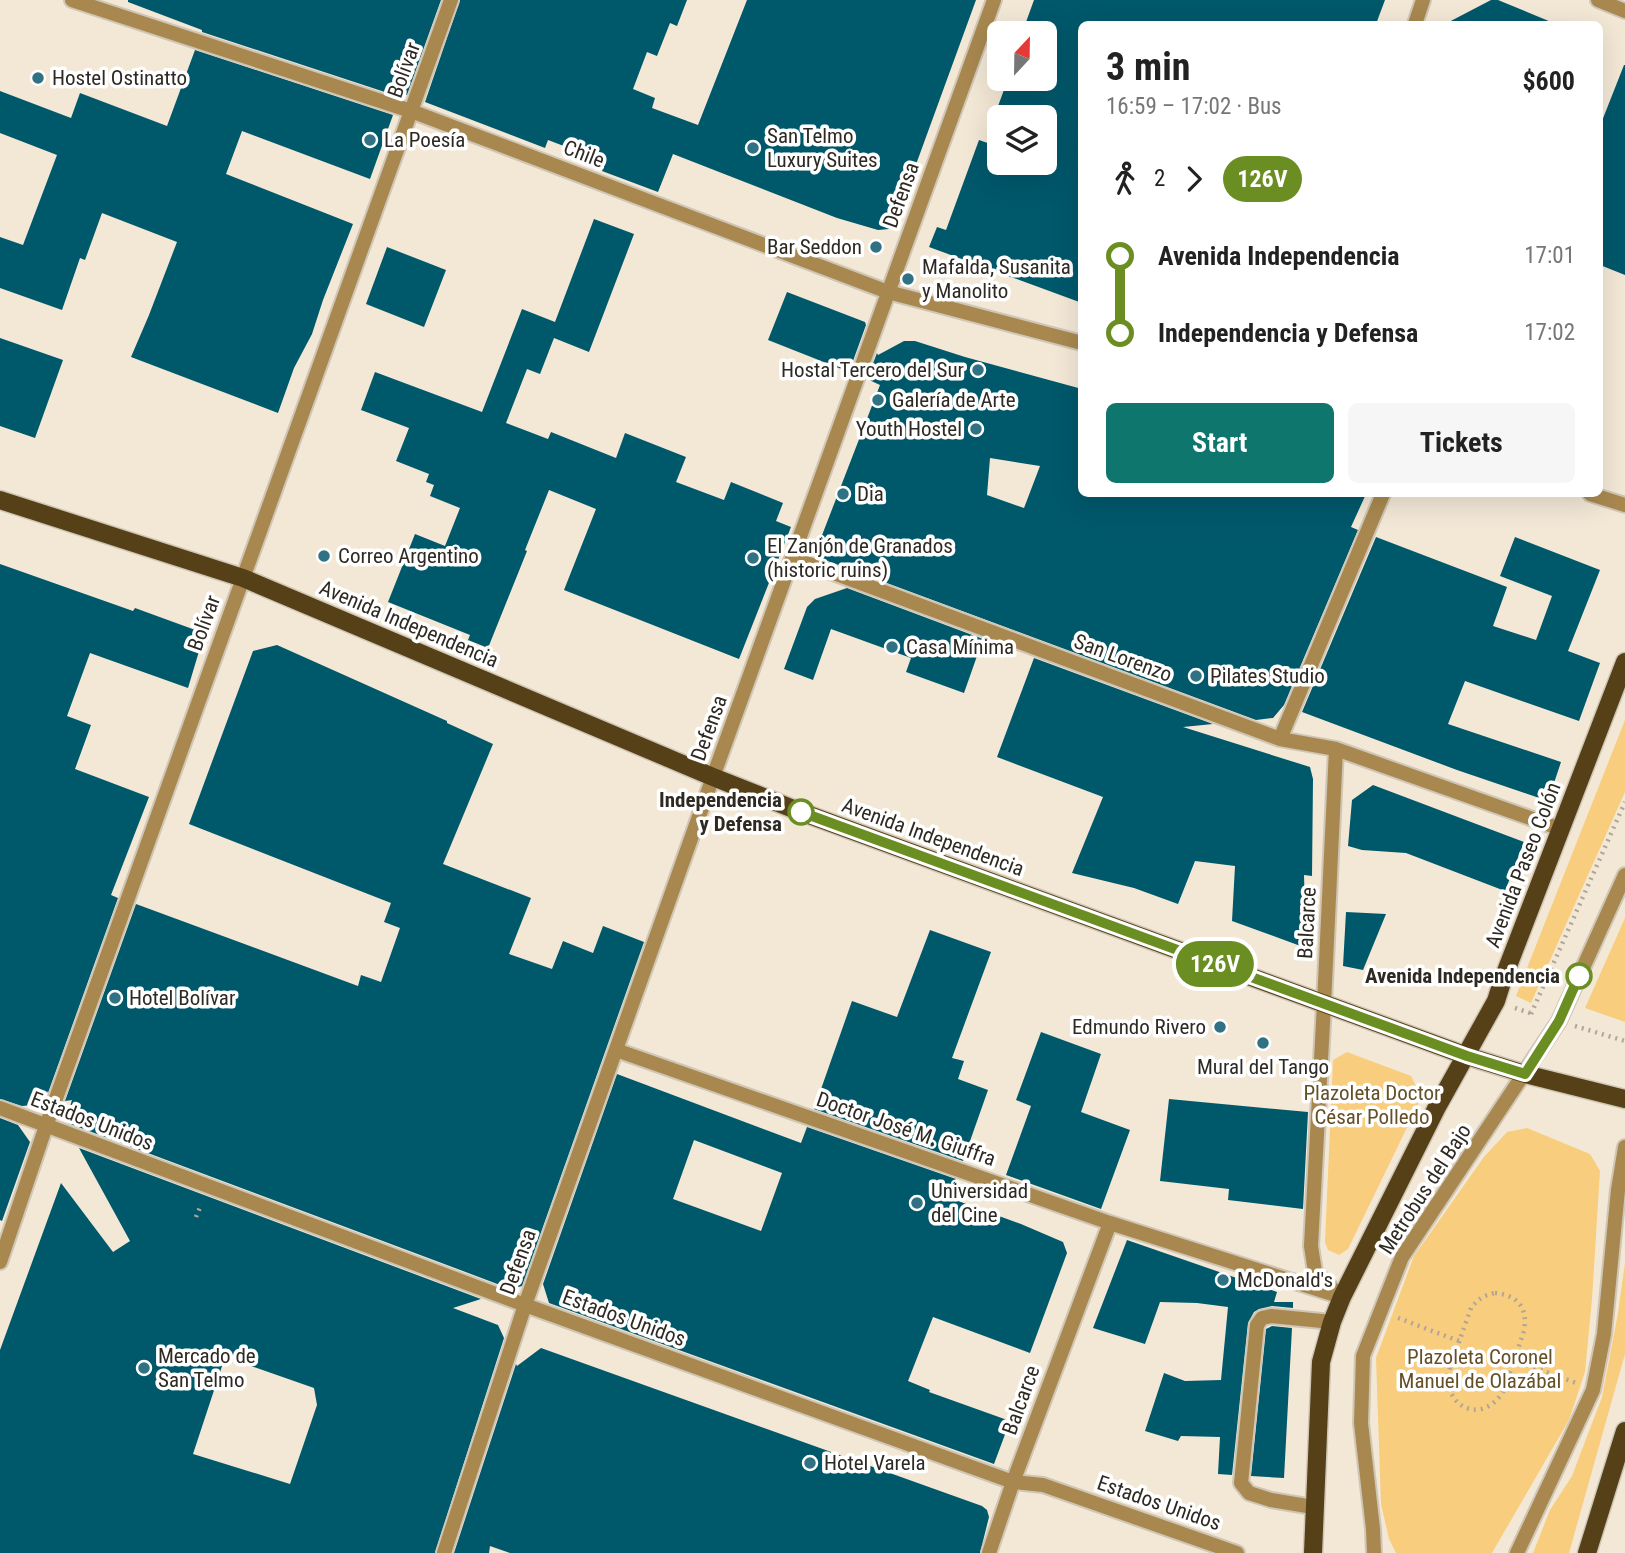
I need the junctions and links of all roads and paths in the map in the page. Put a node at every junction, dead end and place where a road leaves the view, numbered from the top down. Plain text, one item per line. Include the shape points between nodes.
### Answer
1 (72, 0) edge
2 (451, 0) edge
3 (994, 0) edge
4 (1423, 0) edge
5 (1598, 0) edge
6 (1625, 11) edge
7 (1416, 21) edge
8 (411, 111) junction
9 (888, 292) junction
10 (1078, 343) edge
11 (1382, 497) edge
12 (1600, 497) edge
13 (0, 500) edge
14 (1625, 505) edge
15 (793, 558) junction
16 (243, 578) junction
17 (1625, 662) edge
18 (1280, 739) junction
19 (1336, 749) junction
20 (713, 778) junction
21 (1625, 802) edge
22 (1561, 829) junction
23 (1625, 875) edge
24 (1324, 1004) junction
25 (1531, 1014) dead end
26 (617, 1050) junction
27 (1467, 1056) junction
28 (1525, 1074) junction
29 (1625, 1100) edge
30 (0, 1108) edge
31 (46, 1126) junction
32 (1625, 1147) edge
33 (1110, 1223) junction
34 (0, 1262) edge
35 (1342, 1297) junction
36 (525, 1305) junction
37 (1332, 1322) junction
38 (1514, 1360) junction
39 (1593, 1390) junction
40 (1625, 1432) edge
41 (1013, 1482) junction
42 (1314, 1507) junction
43 (444, 1553) edge
44 (989, 1553) edge
45 (1237, 1553) edge
46 (1312, 1553) edge
47 (1374, 1553) edge
48 (1517, 1553) edge
49 (1587, 1553) edge

1 - 8 street, Chile
2 - 8 street, Bolívar
3 - 9 street, Defensa
4 - 7 street
5 - 6 street
8 - 9 street, Chile
8 - 16 street, Bolívar
9 - 10 street, Chile
9 - 15 street, Defensa
11 - 18 street
12 - 14 street
13 - 16 main road, Avenida Independencia
15 - 18 street, San Lorenzo
15 - 20 street, Defensa
16 - 20 main road, Avenida Independencia
16 - 31 street, Bolívar
17 - 22 main road, Avenida Paseo Colón
18 - 19 street, San Lorenzo
19 - 22 street, San Lorenzo
19 - 24 street, Balcarce
20 - 24 main road, Avenida Independencia
20 - 26 street, Defensa
21 - 25 path
22 - 27 main road, Avenida Paseo Colón via 1496,1001
23 - 28 street, Metrobus del Bajo via 1559,1021
24 - 27 main road, Avenida Independencia
24 - 35 street, Balcarce via 1311,1246 1315,1272
26 - 33 street, Doctor José M. Giuffra
26 - 36 street, Defensa
27 - 28 main road, Avenida Independencia
27 - 35 main road, Avenida Paseo Colón
28 - 29 main road, Avenida Independencia
28 - 47 street, Metrobus del Bajo via 1402,1257 1363,1356 1361,1423
30 - 31 street, Estados Unidos
31 - 34 street, Bolívar
31 - 36 street, Estados Unidos
32 - 39 street via 1604,1334
33 - 35 street, Doctor José M. Giuffra
33 - 41 street, Balcarce
35 - 37 main road, Avenida Paseo Colón
36 - 41 street, Estados Unidos
36 - 43 street, Defensa
37 - 42 main road, Avenida Paseo Colón via 1321,1362
37 - 42 street via 1271,1316 1257,1325 1241,1483 1249,1493 1270,1500
38 - 38 path via 1525,1313 1505,1294 1485,1295 1471,1308 1447,1376 1451,1395 1466,1408 1493,1405 1504,1390
38 - 39 path
39 - 48 street
40 - 49 main road
41 - 44 street, Balcarce
41 - 45 street, Estados Unidos via 1043,1485
42 - 46 main road, Avenida Paseo Colón

